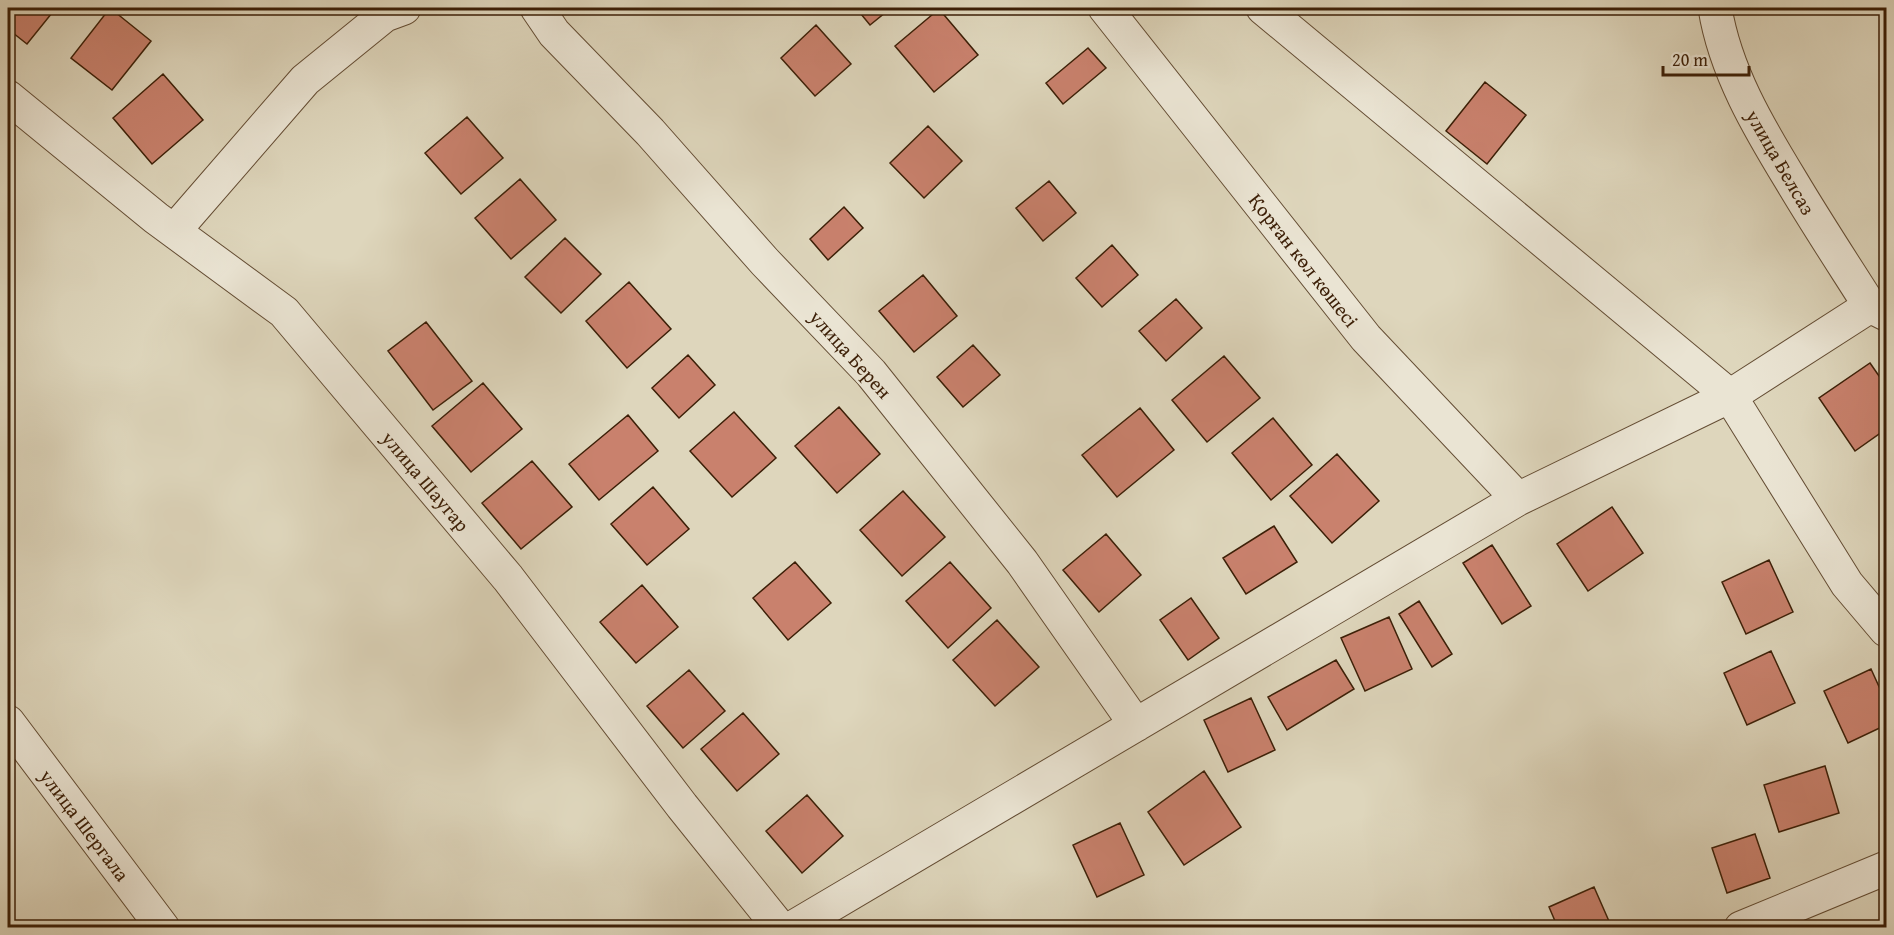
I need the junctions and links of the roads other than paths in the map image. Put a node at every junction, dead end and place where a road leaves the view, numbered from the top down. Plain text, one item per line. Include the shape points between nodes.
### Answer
1 (404, 8) edge
2 (537, 8) edge
3 (1105, 8) edge
4 (1263, 8) edge
5 (1714, 8) edge
6 (8, 98) edge
7 (174, 231) junction
8 (1878, 310) edge
9 (1730, 396) junction
10 (1518, 499) junction
11 (1887, 630) edge
12 (8, 722) edge
13 (1136, 725) junction
14 (1887, 868) edge
15 (164, 927) edge
16 (780, 927) edge
17 (792, 927) edge
18 (1742, 927) edge

1 - 7 street via 385,15 305,80
2 - 13 street, улица Берен via 554,33 870,373 1022,562
3 - 10 street, Қорған көл көшесі via 1366,338
4 - 9 street
5 - 8 street, улица Белсаз via 1734,77 1762,134
6 - 7 street, улица Шаугар
7 - 16 street, улица Шаугар via 284,312 508,578
8 - 9 street
9 - 10 street
9 - 11 street via 1847,584
10 - 13 street
12 - 15 street, улица Шергала
13 - 17 street
14 - 18 street

